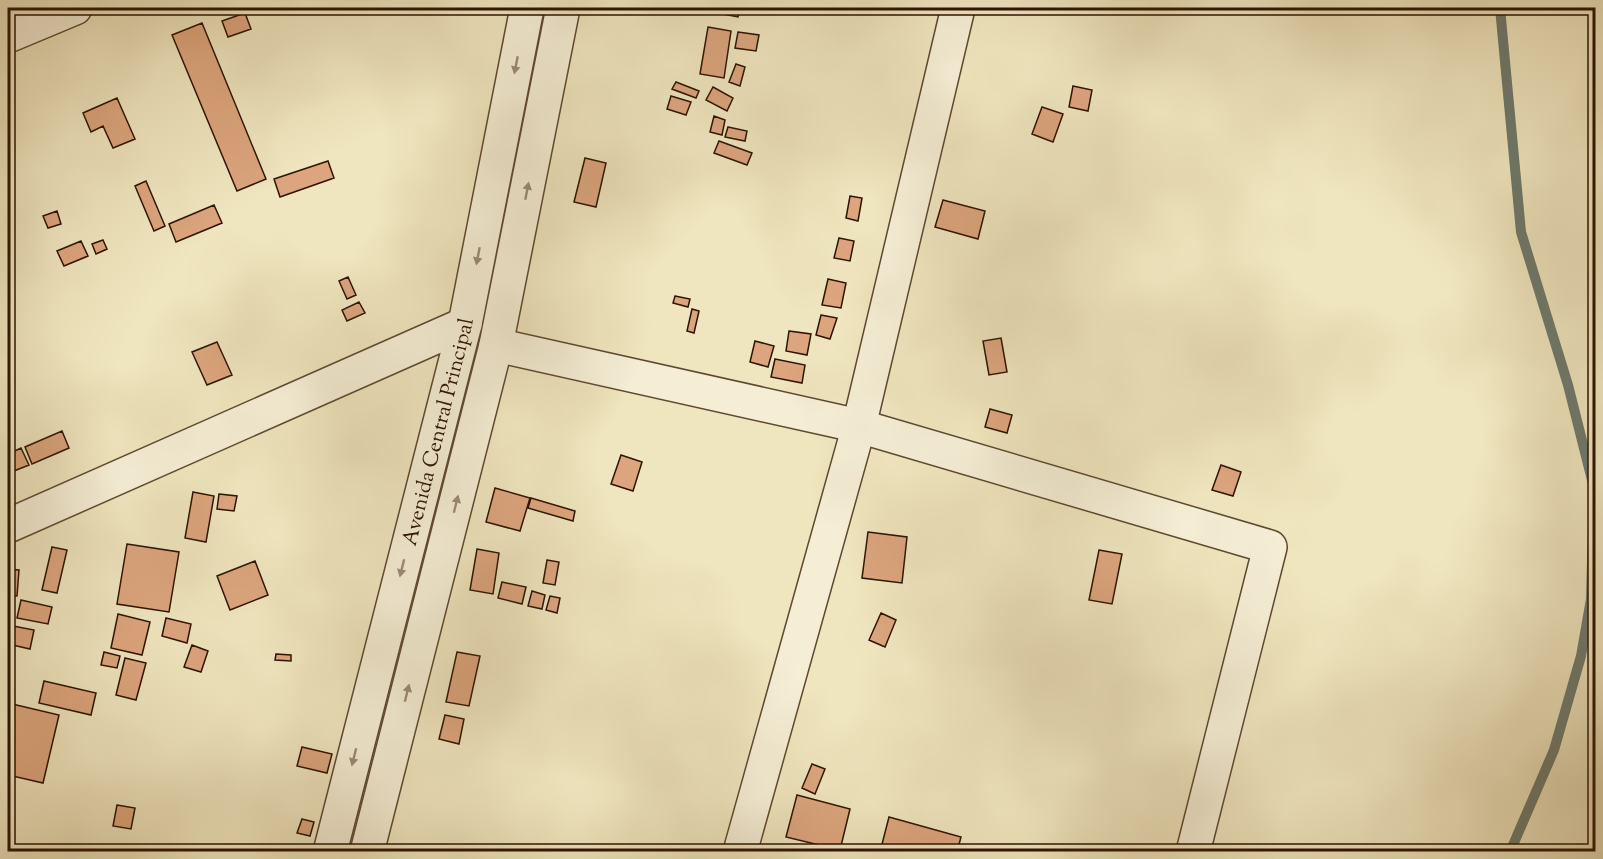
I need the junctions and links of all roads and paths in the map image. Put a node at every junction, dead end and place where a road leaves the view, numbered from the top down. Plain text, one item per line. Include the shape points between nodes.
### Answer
1 (75, 8) edge
2 (527, 8) edge
3 (563, 8) edge
4 (958, 8) edge
5 (8, 36) edge
6 (465, 324) junction
7 (496, 345) junction
8 (859, 426) junction
9 (8, 526) edge
10 (330, 852) edge
11 (367, 852) edge
12 (740, 852) edge
13 (1193, 852) edge

1 - 5 street
2 -> 6 street, Avenida Central Principal
7 -> 3 street, Avenida Central Principal
4 - 8 street
6 - 9 street
6 -> 10 street, Avenida Central Principal
7 - 8 street
11 -> 7 street, Avenida Central Principal
8 - 12 street
8 - 13 street via 1270,546

